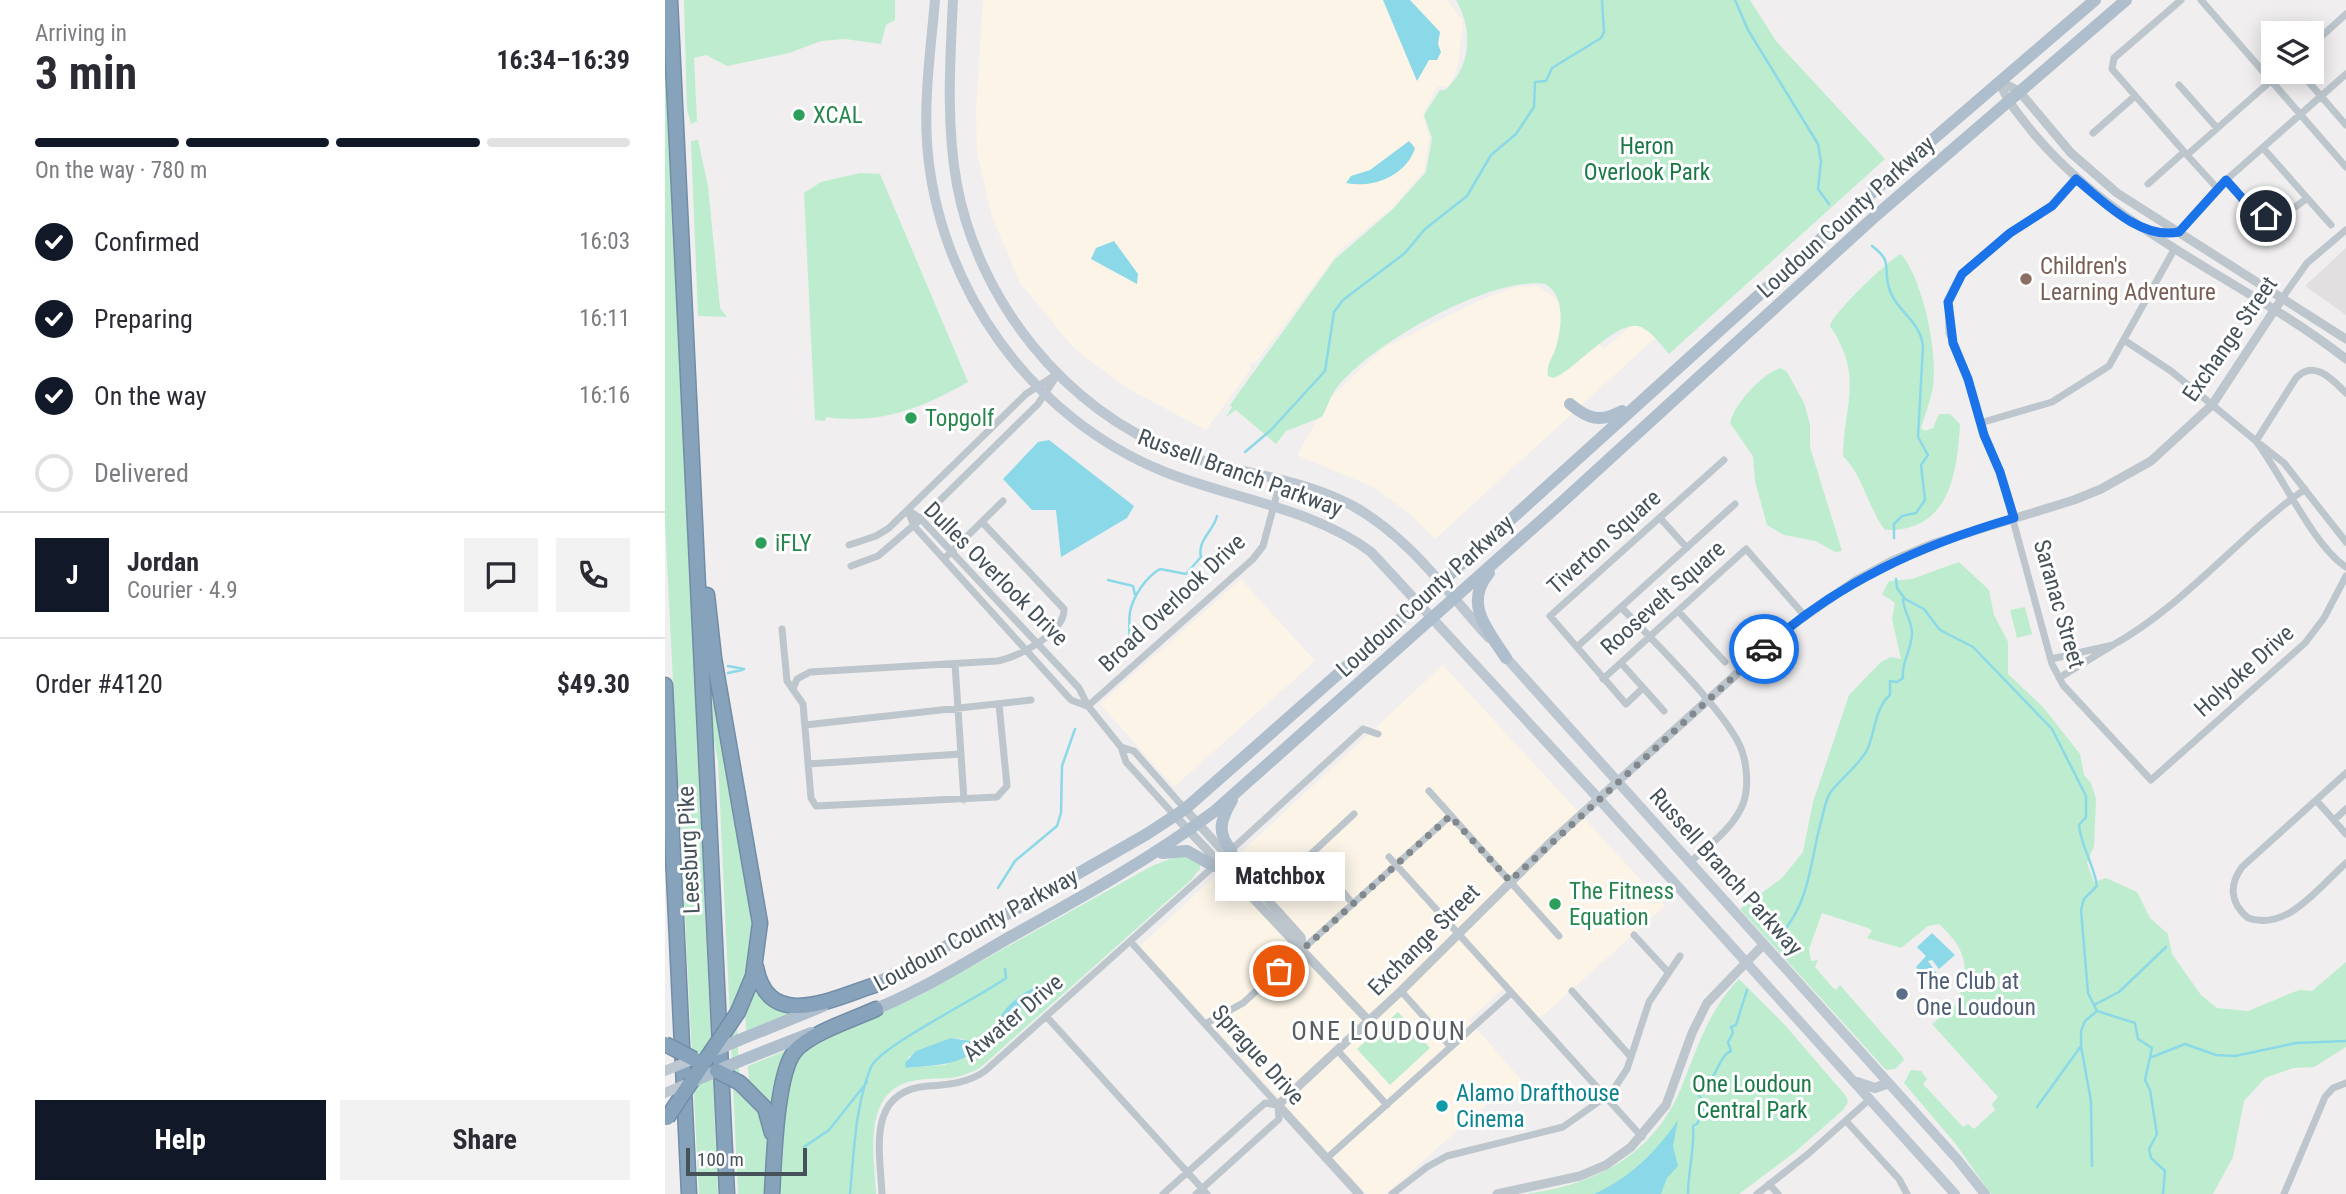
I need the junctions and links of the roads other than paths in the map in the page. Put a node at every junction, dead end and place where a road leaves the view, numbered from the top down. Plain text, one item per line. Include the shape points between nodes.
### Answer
1 (670, 0) edge
2 (935, 0) edge
3 (953, 0) edge
4 (2095, 0) edge
5 (2126, 0) edge
6 (2181, 0) edge
7 (2201, 0) edge
8 (2346, 14) edge
9 (2324, 33) edge
10 (2261, 69) edge
11 (2346, 74) edge
12 (1999, 81) junction
13 (2268, 84) edge
14 (2274, 84) edge
15 (2310, 84) edge
16 (2179, 85) dead end
17 (2019, 91) junction
18 (2135, 96) junction
19 (2321, 96) junction
20 (2007, 101) junction
21 (2300, 114) junction
22 (2346, 125) edge
23 (2217, 128) junction
24 (2093, 133) dead end
25 (2263, 148) junction
26 (2185, 153) junction
27 (2346, 167) edge
28 (2076, 179) junction
29 (2226, 180) junction
30 (2148, 184) dead end
31 (2217, 188) junction
32 (2307, 198) junction
33 (2331, 225) dead end
34 (2144, 229) junction
35 (2346, 230) edge
36 (2179, 232) junction
37 (2175, 248) junction
38 (2283, 298) junction
39 (2275, 311) junction
40 (2346, 339) edge
41 (2124, 340) junction
42 (2346, 359) edge
43 (1058, 374) junction
44 (1036, 386) junction
45 (2346, 393) edge
46 (1045, 395) junction
47 (1641, 400) junction
48 (1570, 404) dead end
49 (2212, 405) junction
50 (1980, 423) junction
51 (691, 430) junction
52 (2256, 441) junction
53 (967, 453) junction
54 (1724, 460) dead end
55 (978, 464) junction
56 (1281, 479) junction
57 (2305, 489) junction
58 (2294, 497) junction
59 (1003, 501) dead end
60 (1735, 504) dead end
61 (1272, 508) junction
62 (908, 510) junction
63 (1660, 518) junction
64 (2014, 518) junction
65 (921, 519) junction
66 (982, 522) junction
67 (914, 526) junction
68 (2346, 542) edge
69 (849, 544) dead end
70 (1512, 546) junction
71 (1687, 548) junction
72 (951, 551) junction
73 (944, 559) junction
74 (851, 566) dead end
75 (2346, 568) edge
76 (2346, 576) edge
77 (1440, 583) junction
78 (1453, 598) junction
79 (1419, 603) junction
80 (1621, 607) junction
81 (1678, 611) junction
82 (1804, 615) junction
83 (1432, 617) junction
84 (782, 629) dead end
85 (1649, 637) junction
86 (1038, 643) junction
87 (2113, 645) junction
88 (1578, 646) junction
89 (1027, 651) junction
90 (1506, 658) junction
91 (2051, 659) junction
92 (1725, 662) dead end
93 (1621, 663) junction
94 (955, 664) junction
95 (2059, 678) junction
96 (1603, 679) junction
97 (665, 685) edge
98 (1643, 688) junction
99 (793, 689) junction
100 (1031, 700) dead end
101 (1706, 701) junction
102 (999, 704) junction
103 (1088, 706) junction
104 (958, 708) junction
105 (1664, 711) dead end
106 (805, 725) junction
107 (1378, 734) dead end
108 (1121, 747) junction
109 (961, 754) junction
110 (808, 765) junction
111 (2346, 773) edge
112 (2151, 780) joint
113 (1616, 781) junction
114 (1239, 789) junction
115 (1429, 792) dead end
116 (1598, 798) junction
117 (964, 800) junction
118 (2316, 800) junction
119 (2346, 809) edge
120 (1180, 813) junction
121 (1354, 814) dead end
122 (1450, 816) junction
123 (2334, 820) junction
124 (1193, 827) junction
125 (2346, 834) edge
126 (1231, 850) junction
127 (1389, 857) dead end
128 (1148, 858) junction
129 (1689, 863) junction
130 (2346, 863) edge
131 (1396, 865) junction
132 (1214, 866) junction
133 (1510, 881) junction
134 (1253, 892) junction
135 (1353, 904) junction
136 (1459, 935) junction
137 (1634, 935) dead end
138 (1559, 936) dead end
139 (1130, 941) junction
140 (1763, 945) junction
141 (1303, 948) junction
142 (1679, 957) dead end
143 (1746, 961) junction
144 (756, 966) junction
145 (1668, 972) junction
146 (878, 984) junction
147 (1401, 991) junction
148 (1572, 991) dead end
149 (1511, 993) junction
150 (876, 1009) junction
151 (1046, 1016) junction
152 (1369, 1021) junction
153 (1205, 1024) junction
154 (665, 1044) edge
155 (1451, 1047) junction
156 (1338, 1051) junction
157 (1630, 1056) junction
158 (703, 1058) junction
159 (665, 1071) edge
160 (717, 1071) junction
161 (1849, 1076) junction
162 (691, 1082) junction
163 (1889, 1083) junction
164 (2346, 1083) edge
165 (665, 1093) edge
166 (1605, 1098) junction
167 (1870, 1099) junction
168 (1278, 1105) junction
169 (1387, 1105) junction
170 (666, 1119) edge
171 (1846, 1121) junction
172 (1641, 1137) junction
173 (1326, 1159) junction
174 (1187, 1172) junction
175 (773, 1173) junction
176 (1769, 1184) junction
177 (1202, 1192) edge
178 (689, 1194) edge
179 (727, 1194) edge
180 (772, 1194) edge
181 (882, 1194) edge
182 (1163, 1194) edge
183 (1359, 1194) edge
184 (1392, 1194) edge
185 (1497, 1194) edge
186 (1757, 1194) edge
187 (1778, 1194) edge
188 (1907, 1194) edge
189 (1955, 1194) edge
190 (1985, 1194) edge
191 (2284, 1194) edge

1 - 51 highway, Leesburg Pike
2 - 44 main road, Russell Branch Parkway via 926,133 944,232 982,316
3 - 43 main road, Russell Branch Parkway via 952,150 962,207 992,285 1020,329
4 - 12 main road, Loudoun County Parkway
5 - 17 main road, Loudoun County Parkway
6 - 18 street via 2114,58 2112,69
7 - 10 street
8 - 9 street
11 - 19 street
12 - 17 street
12 - 20 street
12 - 47 main road, Loudoun County Parkway
13 - 23 street
14 - 21 street
15 - 19 street
16 - 23 street
17 - 20 main road, Loudoun County Parkway
17 - 36 street via 2084,165 2117,193
18 - 24 street
18 - 26 street
19 - 21 street
19 - 22 street
20 - 28 street
20 - 70 main road, Loudoun County Parkway
21 - 25 street
21 - 27 street
23 - 26 street
25 - 29 street
25 - 32 street
26 - 30 street
26 - 31 street
28 - 34 street
28 - 50 street, Saranac Street via 2052,206 1974,263 1953,289 1948,302 1949,333
29 - 31 street
29 - 32 street via 2251,208 2266,216 2286,216
31 - 36 street
32 - 33 street
34 - 36 street via 2159,234
34 - 37 street
35 - 38 street, Exchange Street via 2307,263
36 - 38 street
37 - 39 street
37 - 41 street
38 - 39 street, Exchange Street
38 - 40 street
39 - 42 street
39 - 49 street, Exchange Street
41 - 49 street
41 - 50 street via 2109,366 2076,389 2052,402
43 - 44 street
43 - 46 street
43 - 56 main road, Russell Branch Parkway via 1100,409 1158,444 1200,460
44 - 46 main road, Russell Branch Parkway
44 - 53 street
45 - 52 street via 2315,369 2305,371
46 - 55 street
46 - 61 main road, Russell Branch Parkway via 1127,455
47 - 48 main road via 1610,417 1595,419
47 - 77 main road, Loudoun County Parkway
49 - 52 street
49 - 64 street, Exchange Street via 2176,441 2130,474 2074,500
50 - 64 street, Saranac Street
51 - 144 highway via 714,658 761,923
51 - 179 highway, Leesburg Pike
52 - 57 street via 2284,463
52 - 58 street
53 - 55 street
53 - 62 street
54 - 63 street, Tiverton Square
55 - 65 street
56 - 61 street, Broad Overlook Drive
56 - 77 main road, Russell Branch Parkway via 1331,495 1373,518
57 - 58 street
57 - 68 street
58 - 75 street via 2316,536
58 - 87 street via 2156,617
59 - 66 street
60 - 71 street
61 - 79 main road, Russell Branch Parkway via 1327,526 1358,543
61 - 103 street, Broad Overlook Drive via 1263,546 1253,559
62 - 65 street, Dulles Overlook Drive
62 - 67 street, Dulles Overlook Drive
62 - 69 street via 876,536
63 - 71 street
63 - 88 street, Tiverton Square via 1551,616
64 - 82 street, Exchange Street via 1892,561
64 - 91 street, Saranac Street
65 - 67 street
65 - 72 street, Dulles Overlook Drive
66 - 72 street
66 - 86 street via 1063,610 1061,621
67 - 73 street, Dulles Overlook Drive
67 - 74 street via 878,556
70 - 78 main road, Loudoun County Parkway
70 - 90 main road via 1481,582 1476,600 1481,620
71 - 80 street
72 - 73 street
72 - 86 street, Dulles Overlook Drive
73 - 89 street, Dulles Overlook Drive
76 - 112 street, Holyoke Drive via 2325,618 2305,643
77 - 78 main road, Russell Branch Parkway
77 - 79 main road, Loudoun County Parkway
78 - 83 main road, Loudoun County Parkway
78 - 90 main road, Russell Branch Parkway
79 - 83 main road, Russell Branch Parkway
79 - 120 main road, Loudoun County Parkway
80 - 85 street
80 - 88 street
81 - 82 street, Roosevelt Square via 1746,549
81 - 85 street, Roosevelt Square
81 - 92 street
82 - 101 street, Exchange Street
83 - 114 main road, Loudoun County Parkway
83 - 116 main road, Russell Branch Parkway
84 - 99 street via 786,676
85 - 93 street, Roosevelt Square
85 - 101 street
86 - 89 street
86 - 103 street, Dulles Overlook Drive via 1079,688
87 - 91 street
87 - 95 street
88 - 96 street, Tiverton Square
89 - 94 street via 1006,660
89 - 103 street, Dulles Overlook Drive via 1071,700
90 - 113 main road, Russell Branch Parkway
91 - 95 street, Saranac Street
93 - 96 street, Roosevelt Square
93 - 98 street
94 - 99 street via 810,672 797,679
94 - 104 street
95 - 112 street, Saranac Street
96 - 98 street, Tiverton Square via 1626,704
97 - 178 highway, Leesburg Pike
98 - 105 street
99 - 106 street via 803,704
100 - 102 street
101 - 113 street, Exchange Street
101 - 129 street via 1742,750 1746,791 1732,823
102 - 104 street
102 - 117 street via 1006,790 993,798
103 - 108 street, Dulles Overlook Drive
104 - 106 street
104 - 109 street
106 - 110 street
107 - 126 street via 1363,729
108 - 120 street, Dulles Overlook Drive via 1126,762
108 - 120 street, Dulles Overlook Drive via 1134,751
109 - 110 street
109 - 117 street
110 - 117 street via 811,798 819,807
111 - 118 street
113 - 116 street, Exchange Street
113 - 129 main road, Russell Branch Parkway
114 - 124 main road, Loudoun County Parkway
114 - 126 main road via 1221,822
115 - 122 street
116 - 133 street, Exchange Street
116 - 143 main road, Russell Branch Parkway
118 - 123 street
118 - 130 street via 2242,867 2232,888 2238,907 2248,919 2258,922 2281,919
119 - 123 street
120 - 124 street
120 - 146 main road, Loudoun County Parkway
121 - 135 street via 1311,854
122 - 131 street
122 - 133 street
123 - 125 street
124 - 128 main road, Loudoun County Parkway
124 - 134 street
126 - 134 street
127 - 131 street
128 - 132 main road via 1187,850
128 - 150 main road, Loudoun County Parkway
129 - 140 main road, Russell Branch Parkway
131 - 135 street
131 - 136 street
132 - 134 street
132 - 139 street, Atwater Drive
133 - 136 street, Exchange Street
133 - 138 street
134 - 141 street via 1301,937
135 - 141 street
136 - 147 street, Exchange Street
136 - 149 street
137 - 145 street
139 - 151 street, Atwater Drive
139 - 153 street, Sprague Drive
140 - 143 street
140 - 163 main road, Russell Branch Parkway
141 - 152 street
141 - 153 street via 1243,1003
142 - 145 street
143 - 161 main road, Russell Branch Parkway
143 - 172 street via 1707,1003 1666,1105
144 - 146 highway via 770,997 792,1007
144 - 158 highway, bridge via 738,1012
145 - 157 street via 1649,1002
146 - 158 main road, Loudoun County Parkway, bridge
147 - 152 street, Exchange Street
147 - 155 street
148 - 157 street
149 - 155 street
149 - 166 street
150 - 160 main road, Loudoun County Parkway, bridge
150 - 175 highway via 810,1040 789,1060 782,1082
151 - 174 street
151 - 181 street, Atwater Drive via 978,1076 916,1088 889,1104 880,1129
152 - 156 street, Exchange Street
153 - 168 street, Sprague Drive
154 - 158 highway, bridge
155 - 169 street
156 - 168 street, Exchange Street
156 - 169 street
157 - 166 street via 1621,1083
158 - 159 main road, Loudoun County Parkway, bridge
158 - 160 highway
158 - 162 highway
160 - 162 main road, Loudoun County Parkway
160 - 175 highway, bridge via 760,1100 769,1116
161 - 163 main road via 1865,1087
161 - 167 main road, Russell Branch Parkway
162 - 165 main road, Loudoun County Parkway, bridge
162 - 170 highway, bridge
163 - 190 main road, Russell Branch Parkway
164 - 191 street via 2325,1097
166 - 172 street
166 - 184 street via 1563,1126 1447,1156
167 - 171 street
167 - 189 main road, Russell Branch Parkway
168 - 173 street, Sprague Drive
168 - 174 street, Exchange Street via 1265,1103
168 - 177 street, Exchange Street via 1279,1119
169 - 173 street
171 - 176 street
171 - 188 street
172 - 185 street via 1620,1156 1580,1176
173 - 183 street, Sprague Drive
174 - 177 street
174 - 182 street, Exchange Street
175 - 180 highway
176 - 186 street
176 - 187 street

